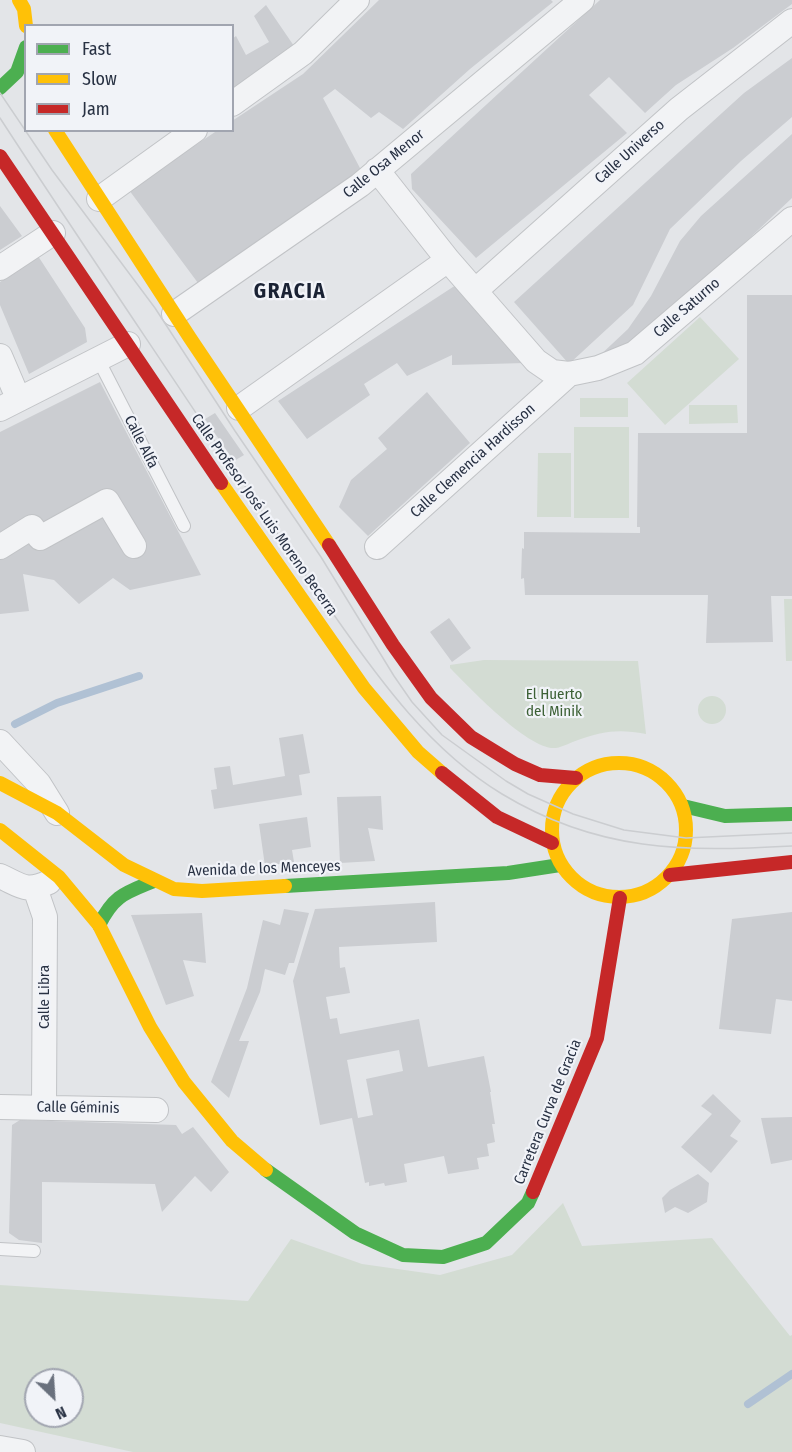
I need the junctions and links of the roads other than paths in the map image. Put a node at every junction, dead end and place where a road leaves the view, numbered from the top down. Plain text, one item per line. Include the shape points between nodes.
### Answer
1 (19, 0) edge
2 (357, 0) edge
3 (573, 3) edge
4 (792, 21) edge
5 (26, 24) edge
6 (24, 53) edge
7 (17, 72) junction
8 (24, 82) edge
9 (0, 88) edge
10 (234, 103) edge
11 (56, 132) edge
12 (192, 132) edge
13 (0, 156) edge
14 (377, 170) junction
15 (99, 199) junction
16 (792, 219) edge
17 (53, 233) junction
18 (448, 260) junction
19 (0, 268) edge
20 (475, 291) junction
21 (174, 314) junction
22 (128, 345) junction
23 (0, 356) edge
24 (98, 359) junction
25 (569, 374) junction
26 (9, 404) edge
27 (238, 408) junction
28 (184, 526) dead end
29 (0, 546) edge
30 (134, 546) dead end
31 (377, 547) dead end
32 (0, 742) edge
33 (576, 778) junction
34 (0, 783) edge
35 (683, 806) junction
36 (57, 813) junction
37 (792, 814) edge
38 (0, 830) edge
39 (552, 843) junction
40 (792, 862) edge
41 (124, 865) junction
42 (560, 865) junction
43 (101, 866) dead end
44 (67, 874) junction
45 (670, 875) junction
46 (0, 876) edge
47 (154, 881) junction
48 (35, 888) junction
49 (620, 898) junction
50 (99, 925) junction
51 (0, 1107) edge
52 (44, 1107) junction
53 (156, 1110) dead end
54 (0, 1248) edge
55 (34, 1251) dead end
56 (0, 1448) edge
57 (23, 1452) edge

1 - 5 main road
2 - 10 street via 303,53
3 - 14 street, Calle Osa Menor
4 - 20 street, Calle Universo via 679,109
6 - 7 main road
7 - 8 main road
7 - 9 main road
11 - 15 main road
12 - 15 street
13 - 17 main road, Calle Profesor José Luis Moreno Becerra
14 - 18 street
14 - 21 street, Calle Osa Menor
15 - 21 main road
16 - 25 street, Calle Saturno via 635,353 598,368
17 - 19 street
17 - 22 main road, Calle Profesor José Luis Moreno Becerra
18 - 20 street
18 - 27 street
20 - 25 street via 536,362 552,372
21 - 27 main road
22 - 24 street
22 - 39 main road, Calle Profesor José Luis Moreno Becerra via 364,688 418,752 497,817
23 - 26 street
24 - 26 street
24 - 28 lane, Calle Alfa
25 - 31 street, Calle Clemencia Hardisson
27 - 33 main road via 431,698 471,737 515,764 540,774
29 - 30 street via 32,527 40,538 107,501
32 - 36 street via 39,784
33 - 35 main road via 590,768 620,762 645,767 666,781
33 - 39 main road via 551,819
34 - 36 main road, Avenida de los Menceyes
35 - 37 main road via 724,816
35 - 45 main road via 687,825 685,849
36 - 41 main road, Avenida de los Menceyes
38 - 44 main road
39 - 42 main road
40 - 45 main road
41 - 43 main road
41 - 47 main road, Avenida de los Menceyes
42 - 47 main road, Avenida de los Menceyes via 508,873 202,891 174,889
42 - 49 main road via 575,883 596,894
44 - 48 street
44 - 50 main road
45 - 49 main road via 655,888
46 - 48 street
47 - 50 main road via 115,898
48 - 52 street, Calle Libra via 45,917
49 - 50 main road, Carretera Curva de Gracia via 597,1038 528,1203 486,1243 443,1257 404,1255 355,1233 263,1168 232,1141 184,1082 150,1027
51 - 52 street, Calle Géminis
52 - 53 street, Calle Géminis
54 - 55 lane
56 - 57 street

